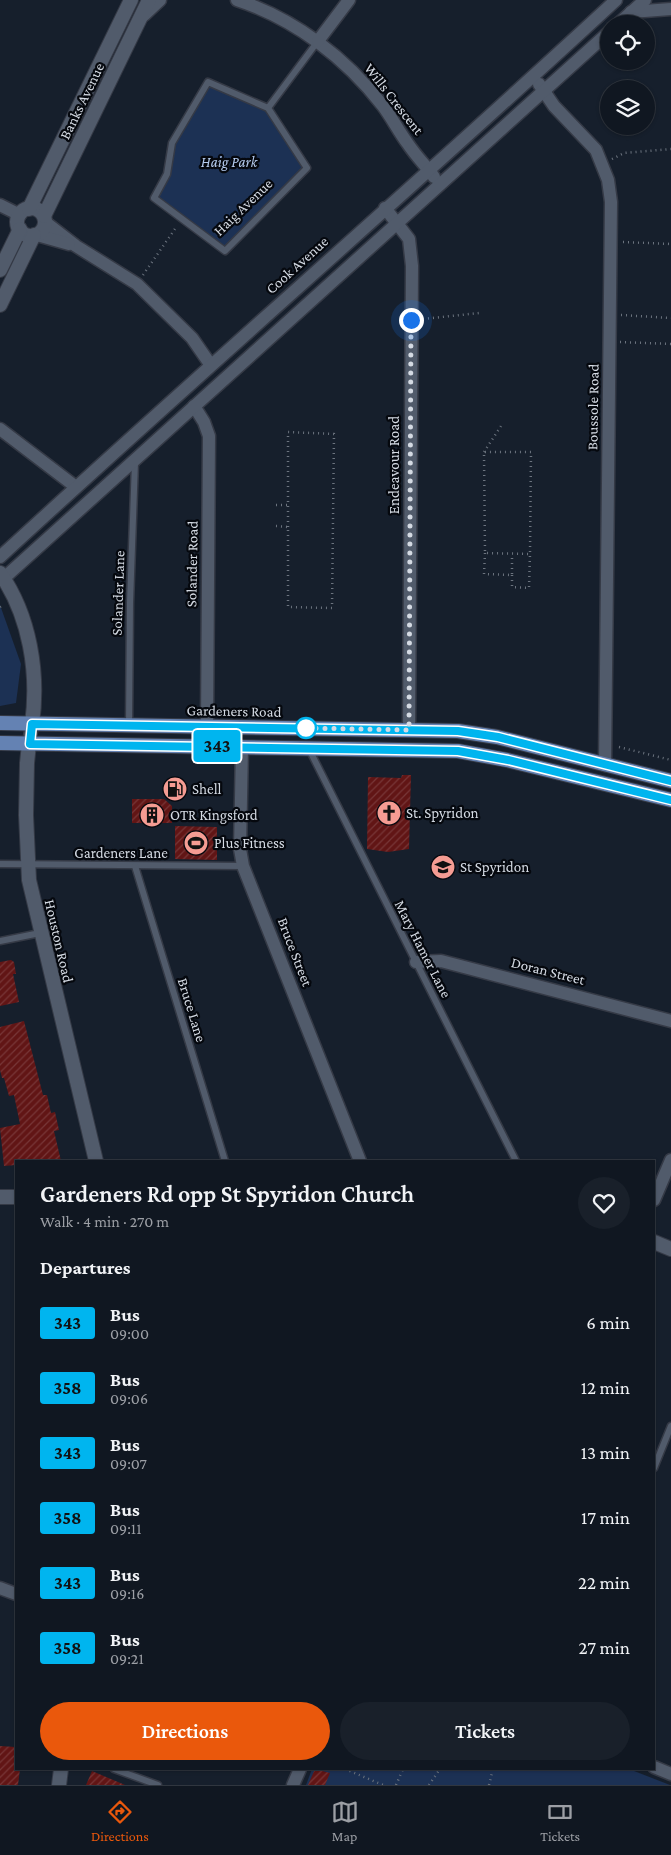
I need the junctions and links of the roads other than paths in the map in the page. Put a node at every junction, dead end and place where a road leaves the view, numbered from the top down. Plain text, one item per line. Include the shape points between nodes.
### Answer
1 (131, 0) edge
2 (149, 0) edge
3 (160, 0) edge
4 (237, 0) edge
5 (349, 0) edge
6 (616, 0) edge
7 (644, 0) edge
8 (671, 10) edge
9 (631, 12) junction
10 (628, 15) edge
11 (140, 20) junction
12 (600, 40) edge
13 (318, 41) junction
14 (533, 76) junction
15 (544, 90) junction
16 (268, 108) junction
17 (430, 170) junction
18 (439, 183) junction
19 (0, 205) edge
20 (385, 208) junction
21 (24, 212) junction
22 (44, 219) junction
23 (397, 223) junction
24 (20, 229) junction
25 (35, 235) junction
26 (76, 246) junction
27 (0, 270) edge
28 (0, 305) edge
29 (210, 364) junction
30 (194, 406) junction
31 (0, 429) edge
32 (135, 460) junction
33 (76, 487) junction
34 (0, 556) edge
35 (2, 576) edge
36 (0, 723) edge
37 (32, 724) junction
38 (129, 726) junction
39 (207, 727) junction
40 (409, 730) junction
41 (0, 743) edge
42 (30, 744) junction
43 (242, 747) junction
44 (308, 748) junction
45 (605, 765) junction
46 (671, 781) edge
47 (671, 800) edge
48 (0, 864) edge
49 (27, 865) junction
50 (135, 866) junction
51 (243, 866) junction
52 (40, 934) junction
53 (0, 941) edge
54 (416, 962) junction
55 (671, 1020) edge
56 (96, 1160) edge
57 (225, 1160) edge
58 (360, 1160) edge
59 (515, 1160) edge
60 (671, 1160) edge
61 (15, 1196) edge
62 (0, 1197) edge
63 (655, 1198) edge
64 (655, 1242) edge
65 (671, 1249) edge
66 (671, 1426) edge
67 (655, 1466) edge
68 (0, 1588) edge
69 (15, 1594) edge
70 (655, 1767) edge
71 (61, 1770) edge
72 (117, 1770) edge
73 (300, 1770) edge
74 (671, 1774) edge
75 (60, 1785) edge
76 (158, 1785) edge
77 (293, 1785) edge

1 - 21 street, Banks Avenue
2 - 11 street, Banks Avenue
3 - 11 street
4 - 13 street, Wills Crescent via 267,11
5 - 13 street
6 - 14 street, Cook Avenue
7 - 9 street
8 - 9 street
9 - 10 street
11 - 22 street, Banks Avenue
12 - 15 street
13 - 16 lane
13 - 17 street, Wills Crescent via 367,87
14 - 15 street, Boussole Road
14 - 17 street, Cook Avenue
15 - 18 street
15 - 45 street, Boussole Road via 554,106 596,150 603,164 611,202
16 - 16 lane, Haig Avenue via 307,168 224,251 154,198 167,174 172,142 208,82
17 - 18 street, Wills Crescent
17 - 20 street, Cook Avenue
18 - 23 street
19 - 21 street
20 - 23 street, Endeavour Road
20 - 29 street, Cook Avenue
21 - 22 street via 37,210
21 - 24 street via 18,222
22 - 25 street via 42,230
22 - 26 street
23 - 30 street
23 - 40 street, Endeavour Road via 408,238 412,266
24 - 25 street via 26,235
24 - 27 street
25 - 26 street
25 - 28 street
26 - 29 street via 137,284 192,338
29 - 33 street, Cook Avenue
30 - 32 street
30 - 39 street, Solander Road via 209,436
31 - 33 street
32 - 35 street
32 - 38 lane, Solander Lane
33 - 34 street, Cook Avenue
35 - 37 street via 30,644 35,684
36 - 37 main road, Gardeners Road
37 - 38 main road, Gardeners Road
37 - 42 street, Houston Road
38 - 39 main road, Gardeners Road
39 - 40 main road, Gardeners Road
40 - 45 main road, Gardeners Road via 480,734
41 - 42 main road
42 - 43 main road
42 - 49 street, Houston Road via 26,772
43 - 44 main road
43 - 51 street, Bruce Street via 240,849
44 - 47 main road via 458,751
44 - 54 lane, Mary Hamer Lane
45 - 46 main road, Gardeners Road
48 - 49 lane, Gardeners Lane
49 - 50 lane, Gardeners Lane
49 - 52 street, Houston Road
50 - 51 lane, Gardeners Lane
50 - 57 lane, Bruce Lane
51 - 58 street, Bruce Street
52 - 53 lane
52 - 56 street, Houston Road
54 - 55 street, Doran Street via 441,961
54 - 59 lane, Mary Hamer Lane
60 - 63 street
61 - 62 street
64 - 65 street
66 - 67 lane
68 - 69 street
70 - 74 street
71 - 75 street
72 - 76 lane
73 - 77 street

